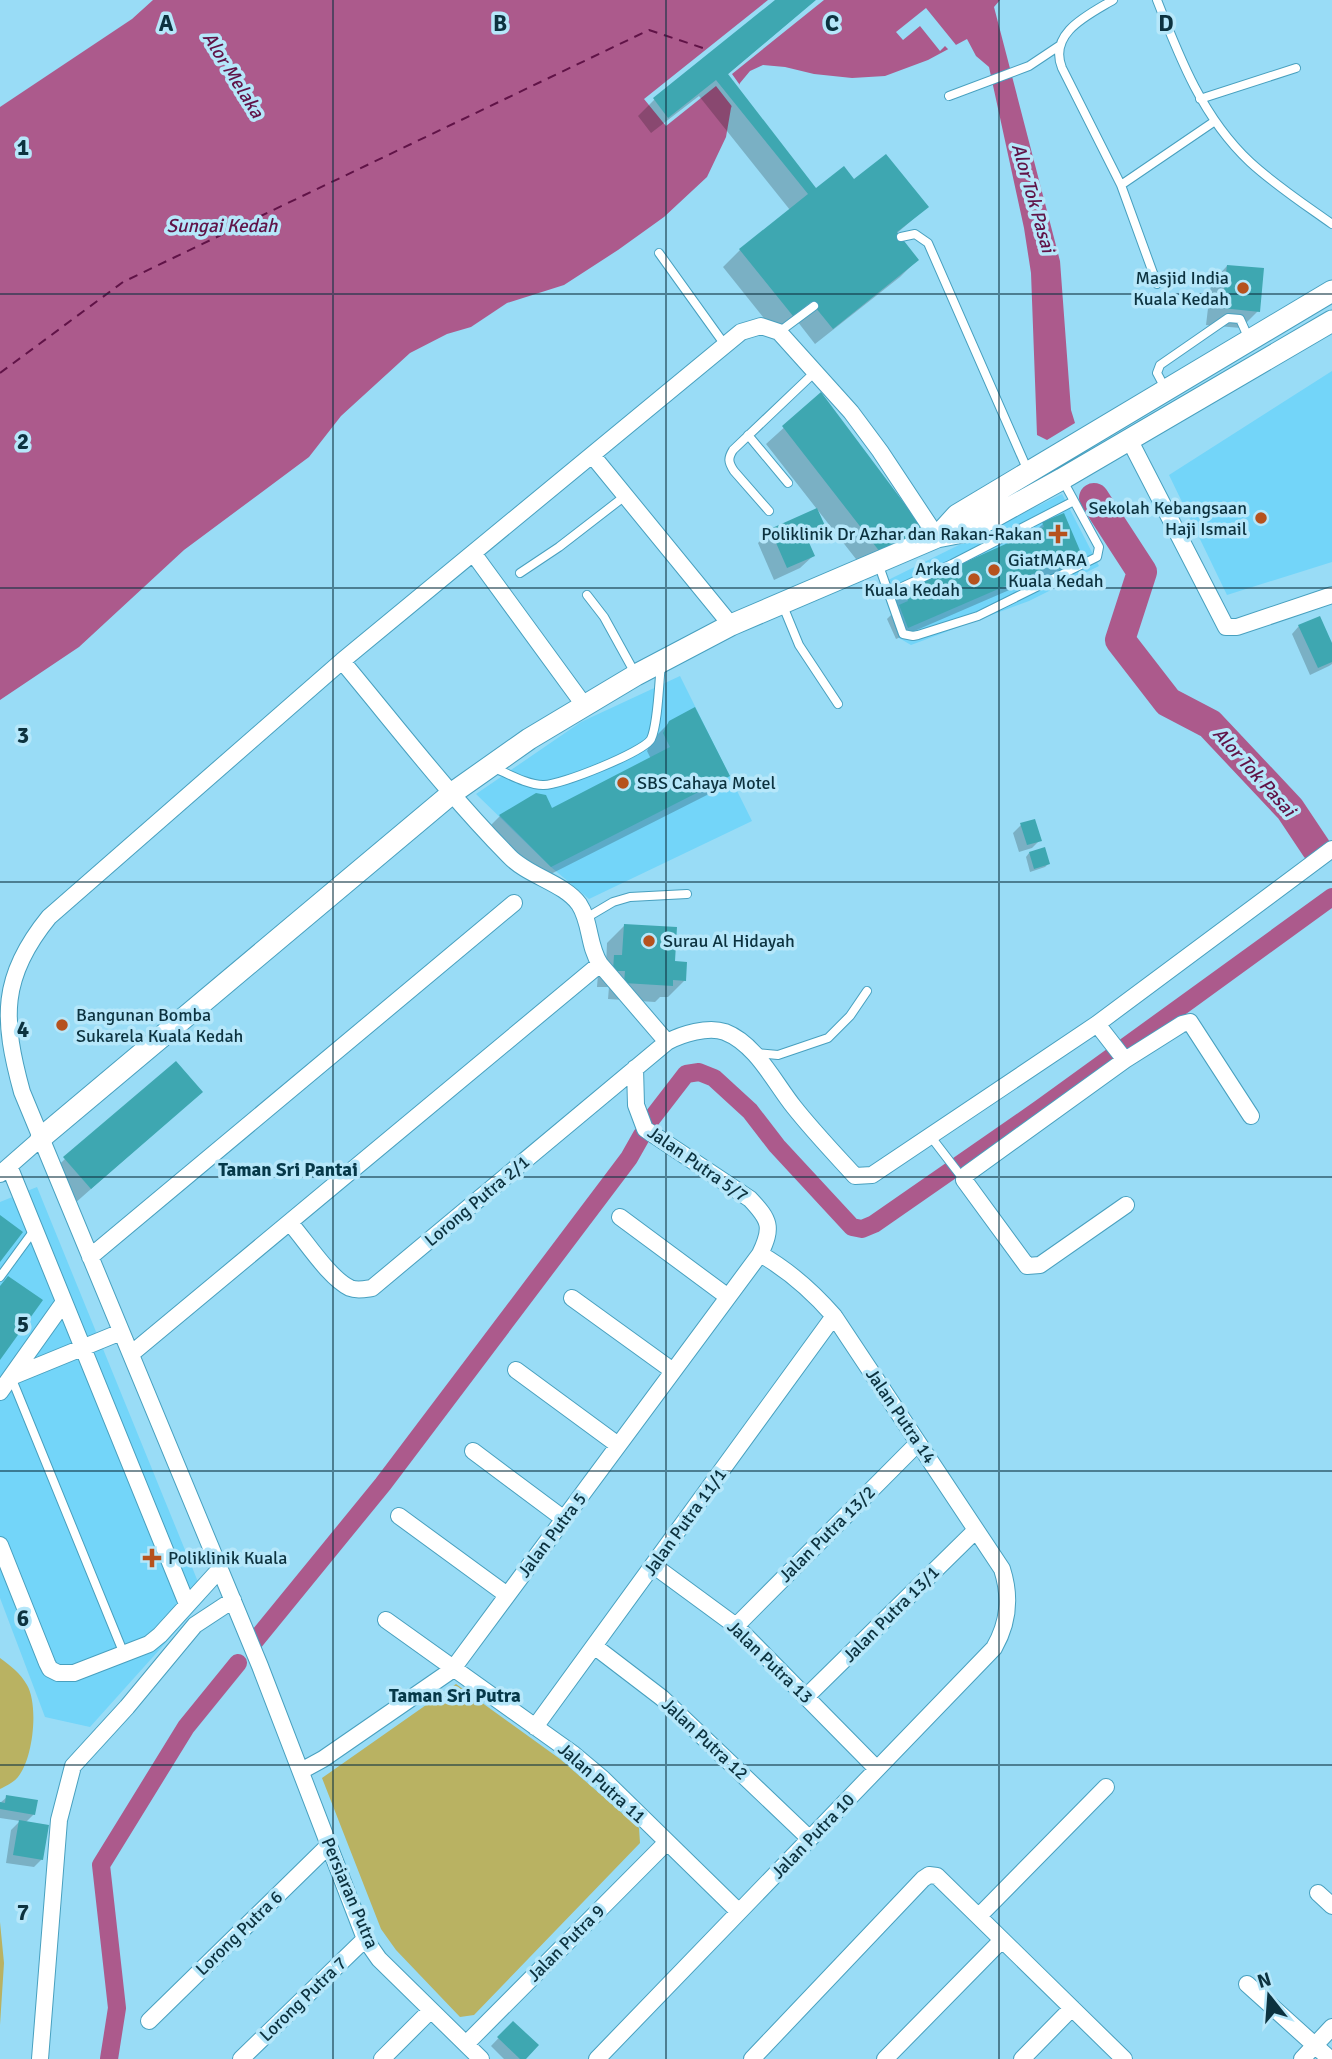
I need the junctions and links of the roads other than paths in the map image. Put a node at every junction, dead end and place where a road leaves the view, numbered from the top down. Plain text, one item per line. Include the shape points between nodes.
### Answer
1 (1113, 0) edge
2 (1157, 0) edge
3 (1059, 46) junction
4 (1296, 68) dead end
5 (949, 96) dead end
6 (1200, 99) junction
7 (1214, 121) junction
8 (1121, 185) junction
9 (1332, 224) edge
10 (901, 237) dead end
11 (659, 253) dead end
12 (1157, 284) dead end
13 (1328, 291) edge
14 (814, 306) dead end
15 (1332, 321) edge
16 (779, 332) junction
17 (1250, 340) junction
18 (725, 345) junction
19 (815, 372) junction
20 (1166, 390) junction
21 (748, 435) junction
22 (1130, 441) junction
23 (592, 455) junction
24 (1029, 472) junction
25 (1062, 480) junction
26 (788, 483) dead end
27 (625, 496) junction
28 (1074, 501) junction
29 (769, 511) dead end
30 (937, 537) junction
31 (473, 553) junction
32 (878, 563) junction
33 (520, 573) dead end
34 (889, 593) junction
35 (587, 595) dead end
36 (1332, 595) edge
37 (782, 603) junction
38 (731, 625) junction
39 (342, 661) junction
40 (661, 661) junction
41 (636, 674) junction
42 (838, 704) dead end
43 (584, 705) junction
44 (490, 766) junction
45 (451, 794) junction
46 (1332, 849) edge
47 (687, 894) dead end
48 (514, 902) dead end
49 (586, 918) junction
50 (600, 964) junction
51 (867, 991) dead end
52 (4, 1006) edge
53 (1097, 1024) junction
54 (667, 1042) junction
55 (753, 1052) junction
56 (1121, 1054) junction
57 (635, 1068) junction
58 (1251, 1116) dead end
59 (931, 1137) junction
60 (41, 1139) junction
61 (5, 1170) edge
62 (960, 1175) junction
63 (1126, 1205) dead end
64 (620, 1217) dead end
65 (290, 1223) junction
66 (35, 1229) junction
67 (760, 1254) junction
68 (90, 1257) junction
69 (0, 1277) edge
70 (728, 1297) junction
71 (572, 1298) dead end
72 (64, 1302) junction
73 (834, 1316) junction
74 (121, 1332) junction
75 (83, 1348) junction
76 (131, 1354) junction
77 (516, 1370) dead end
78 (673, 1371) junction
79 (11, 1377) junction
80 (0, 1392) edge
81 (918, 1443) junction
82 (618, 1445) junction
83 (473, 1451) dead end
84 (400, 1516) dead end
85 (564, 1519) junction
86 (976, 1530) junction
87 (0, 1545) edge
88 (653, 1565) junction
89 (220, 1569) junction
90 (507, 1595) junction
91 (233, 1600) junction
92 (1009, 1602) joint
93 (187, 1604) junction
94 (386, 1620) dead end
95 (736, 1626) junction
96 (594, 1646) junction
97 (124, 1654) junction
98 (452, 1670) junction
99 (806, 1697) junction
100 (535, 1727) junction
101 (877, 1769) junction
102 (301, 1771) junction
103 (1106, 1787) dead end
104 (810, 1839) junction
105 (667, 1842) junction
106 (329, 1845) junction
107 (1318, 1893) dead end
108 (1332, 1906) edge
109 (739, 1912) junction
110 (979, 1916) junction
111 (365, 1939) junction
112 (1002, 1940) junction
113 (1247, 1983) dead end
114 (1072, 2008) junction
115 (431, 2010) junction
116 (149, 2021) dead end
117 (1332, 2027) edge
118 (466, 2044) junction
119 (1315, 2045) junction
120 (40, 2059) edge
121 (241, 2059) edge
122 (382, 2059) edge
123 (481, 2059) edge
124 (597, 2059) edge
125 (752, 2059) edge
126 (885, 2059) edge
127 (1022, 2059) edge
128 (1124, 2059) edge
129 (1302, 2059) edge
130 (1330, 2059) edge

1 - 3 lane via 1072,28
2 - 6 lane
3 - 5 lane via 1029,66
3 - 8 lane via 1062,68
4 - 6 lane
6 - 7 lane
7 - 8 lane
7 - 9 lane via 1250,162
8 - 12 lane
10 - 24 lane via 915,234 929,243
11 - 18 lane
13 - 17 main road
14 - 16 lane
15 - 22 main road
16 - 18 street, Persiaran Putra via 751,327
16 - 19 street
17 - 20 main road
17 - 20 lane via 1240,319 1228,318 1160,365 1157,373
18 - 23 street, Persiaran Putra
19 - 21 lane
19 - 30 street via 880,451
20 - 24 main road
21 - 26 lane
21 - 29 lane via 733,450 729,464
22 - 25 main road
22 - 36 street via 1226,627
23 - 27 street
23 - 31 street, Persiaran Putra
24 - 30 main road via 957,515
25 - 28 lane
25 - 30 main road via 968,531
27 - 33 lane
27 - 38 street
28 - 34 lane
28 - 34 lane via 1099,548 1095,559 978,616 913,636 903,634
30 - 32 main road
31 - 39 street, Persiaran Putra
31 - 43 street
32 - 34 lane
32 - 37 main road
35 - 41 lane
37 - 38 main road
37 - 42 lane via 799,645
38 - 40 main road
39 - 45 street
39 - 52 street, Persiaran Putra via 49,917 19,960
40 - 41 main road
40 - 44 lane via 653,732 645,746 571,780 547,786
41 - 43 main road
43 - 44 main road
44 - 45 main road
45 - 49 street via 510,858 570,895
45 - 60 main road
46 - 53 street
47 - 49 lane via 630,897
48 - 68 street
49 - 50 street
50 - 54 street
50 - 65 street
51 - 55 lane via 828,1038 778,1055
52 - 60 street, Persiaran Putra via 22,1092
53 - 56 street
53 - 59 street
54 - 55 street via 680,1035 725,1032
54 - 57 street, Lorong Putra 2/1
55 - 59 street via 794,1108 855,1176 873,1175
56 - 58 street via 1190,1022
56 - 62 street
57 - 65 street, Lorong Putra 2/1 via 372,1288 351,1289 335,1277
57 - 67 street, Jalan Putra 5/7 via 636,1105 645,1129 763,1212 769,1235
59 - 62 lane
60 - 61 street
60 - 68 street, Persiaran Putra
61 - 66 street
62 - 63 street via 1032,1268
64 - 70 street
65 - 76 street
66 - 69 lane
66 - 72 street
67 - 70 street, Jalan Putra 5
67 - 73 street, Jalan Putra 14 via 798,1279
68 - 74 street, Persiaran Putra
70 - 78 street, Jalan Putra 5
71 - 78 street
72 - 75 street
72 - 79 street
73 - 81 street, Jalan Putra 14
73 - 88 street, Jalan Putra 11/1
74 - 75 street
74 - 76 street, Persiaran Putra
75 - 79 street
75 - 93 street
76 - 89 street, Persiaran Putra
77 - 82 street
78 - 82 street, Jalan Putra 5
79 - 80 street
79 - 97 lane
81 - 86 street, Jalan Putra 14
81 - 95 street, Jalan Putra 13/2
82 - 85 street, Jalan Putra 5
83 - 85 street
84 - 90 street
85 - 90 street, Jalan Putra 5
86 - 92 street, Jalan Putra 14 via 1002,1569
86 - 99 street, Jalan Putra 13/1
87 - 97 street via 51,1669 74,1673
88 - 95 street, Jalan Putra 13
88 - 96 street, Jalan Putra 11/1
89 - 91 street, Persiaran Putra
89 - 93 street
90 - 98 street, Jalan Putra 5
91 - 102 street, Persiaran Putra
91 - 120 street via 195,1625 73,1766 59,1820
92 - 101 street, Jalan Putra 10 via 995,1648
93 - 97 street via 160,1635
94 - 98 street, Jalan Putra 11
95 - 99 street, Jalan Putra 13
96 - 100 street, Jalan Putra 11/1
96 - 104 street, Jalan Putra 12 via 662,1698
98 - 100 street, Jalan Putra 11
98 - 102 street, Jalan Putra 5
99 - 101 street, Jalan Putra 13
100 - 105 street, Jalan Putra 11 via 603,1779
101 - 104 street, Jalan Putra 10
102 - 106 street, Persiaran Putra
103 - 110 street
104 - 109 street, Jalan Putra 10
105 - 109 street, Jalan Putra 11
105 - 118 street, Jalan Putra 9
106 - 111 street, Persiaran Putra
106 - 116 street, Lorong Putra 6
107 - 108 street
109 - 124 street, Jalan Putra 10
110 - 112 street
110 - 125 street via 937,1876 926,1876
111 - 115 street, Persiaran Putra
111 - 121 street, Lorong Putra 7
112 - 114 street
112 - 126 street
113 - 119 street
114 - 127 street
114 - 128 street
115 - 118 street, Persiaran Putra
115 - 122 street
117 - 119 street
118 - 123 street, Persiaran Putra
119 - 129 street
119 - 130 street

